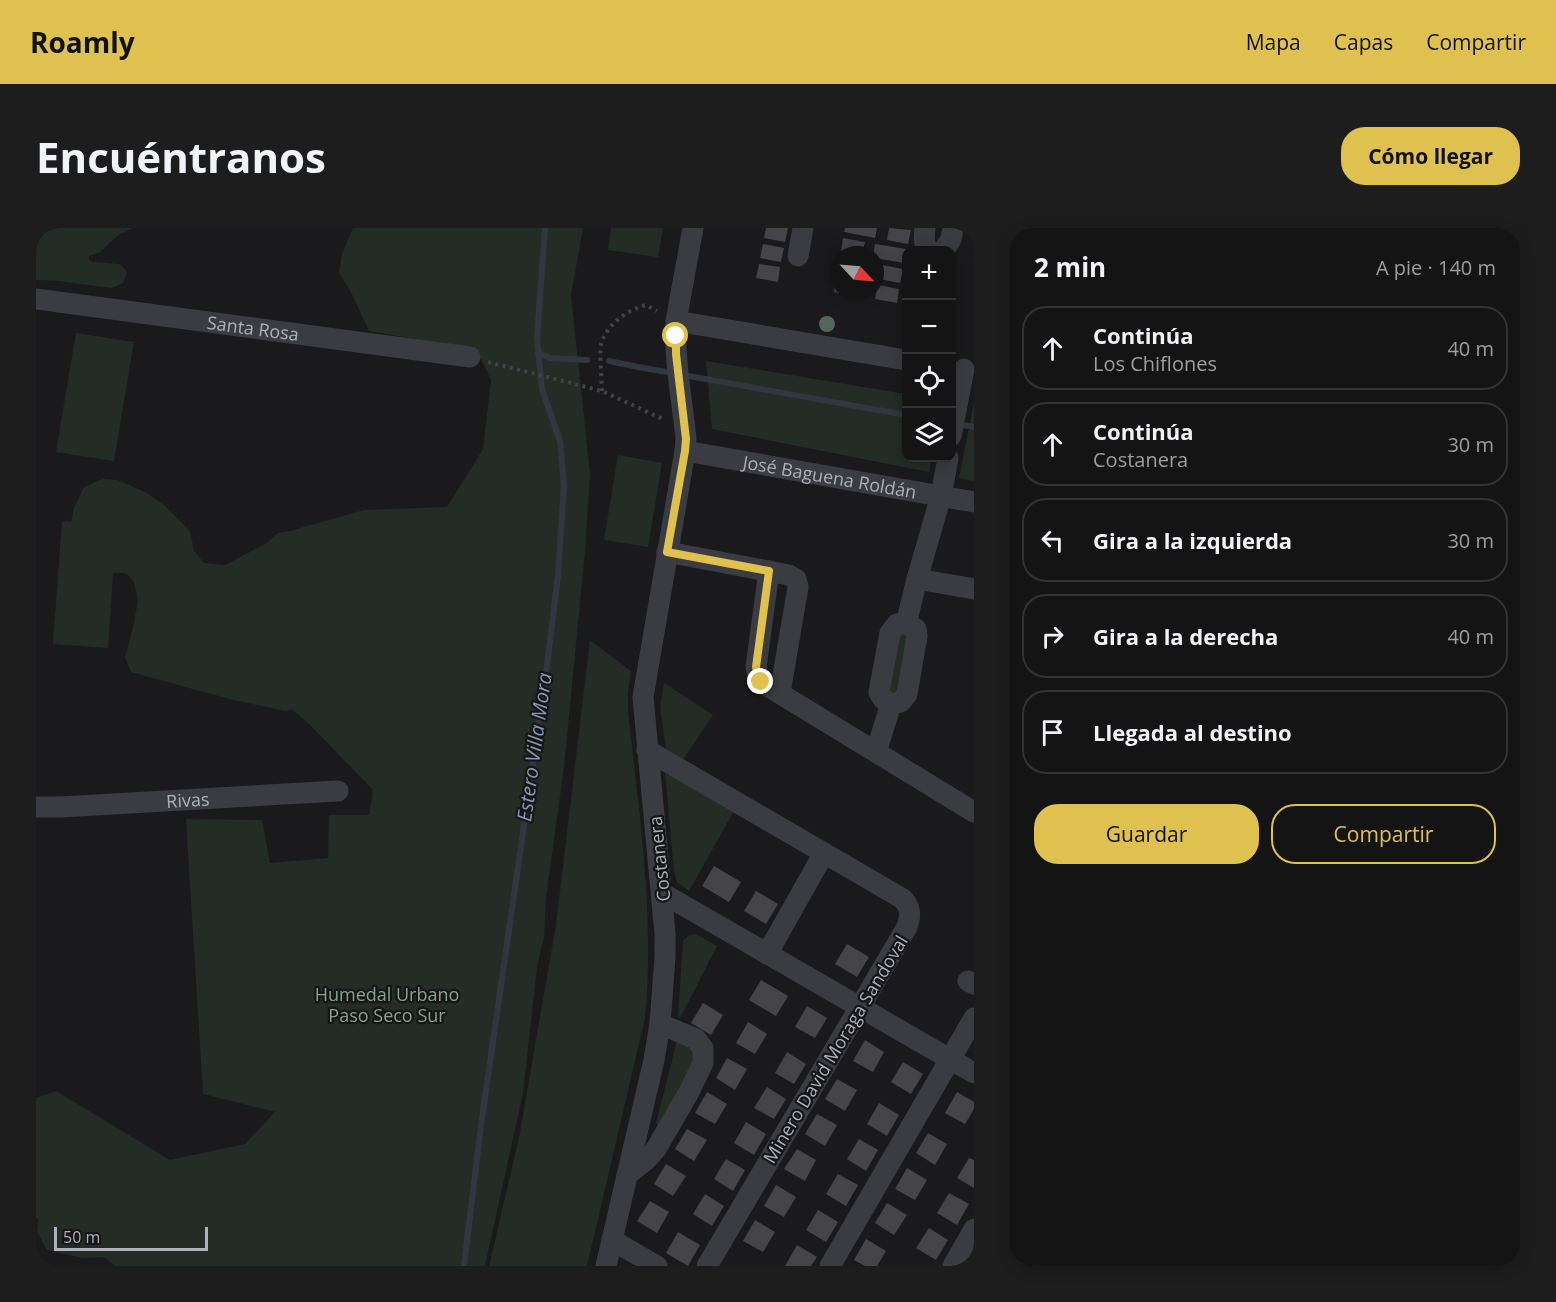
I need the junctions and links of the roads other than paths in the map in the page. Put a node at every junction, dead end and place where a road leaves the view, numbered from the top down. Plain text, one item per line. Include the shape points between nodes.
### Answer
1 (693, 228) edge
2 (803, 228) edge
3 (925, 228) edge
4 (953, 228) edge
5 (926, 246) edge
6 (947, 246) edge
7 (798, 256) dead end
8 (36, 299) edge
9 (676, 321) junction
10 (470, 357) road end
11 (902, 359) edge
12 (963, 369) edge
13 (956, 413) edge
14 (685, 451) junction
15 (947, 462) edge
16 (941, 496) junction
17 (974, 502) edge
18 (667, 552) junction
19 (769, 571) junction
20 (917, 579) junction
21 (974, 589) edge
22 (780, 693) junction
23 (647, 750) junction
24 (876, 752) junction
25 (338, 791) dead end
26 (36, 807) edge
27 (974, 812) edge
28 (824, 854) junction
29 (662, 893) junction
30 (768, 954) junction
31 (860, 1007) junction
32 (974, 1018) edge
33 (660, 1024) junction
34 (950, 1059) junction
35 (974, 1073) edge
36 (627, 1175) junction
37 (974, 1229) edge
38 (612, 1240) junction
39 (606, 1266) edge
40 (657, 1266) edge
41 (707, 1266) edge
42 (830, 1266) edge
43 (953, 1266) edge

1 - 9 street, Costanera
2 - 7 street
3 - 5 street
4 - 6 street
8 - 10 street, Santa Rosa
9 - 11 street
9 - 14 street, Costanera
12 - 13 street
14 - 16 street, José Baguena Roldán
14 - 18 street, Costanera
15 - 16 street
16 - 17 street, José Baguena Roldán
16 - 20 street
18 - 19 street
18 - 23 street, Costanera via 643,687
19 - 22 street via 756,672 761,682
19 - 22 street via 793,577 798,587
20 - 21 street
20 - 24 street via 906,624 897,624 890,633 879,692 891,704
22 - 24 street
23 - 28 street, Minero David Moraga Sandoval
23 - 29 street, Costanera
24 - 27 street
25 - 26 street, Rivas
28 - 30 street
28 - 31 street, Minero David Moraga Sandoval via 903,899 910,912 907,927
29 - 30 street
29 - 33 street, Costanera via 665,957
30 - 31 street
31 - 34 street
31 - 41 street, Minero David Moraga Sandoval
32 - 34 street
33 - 36 street, Costanera
33 - 36 street via 700,1042 703,1063 656,1149
34 - 35 street
34 - 42 street
36 - 38 street, Costanera
37 - 43 street
38 - 39 street, Costanera
38 - 40 street

